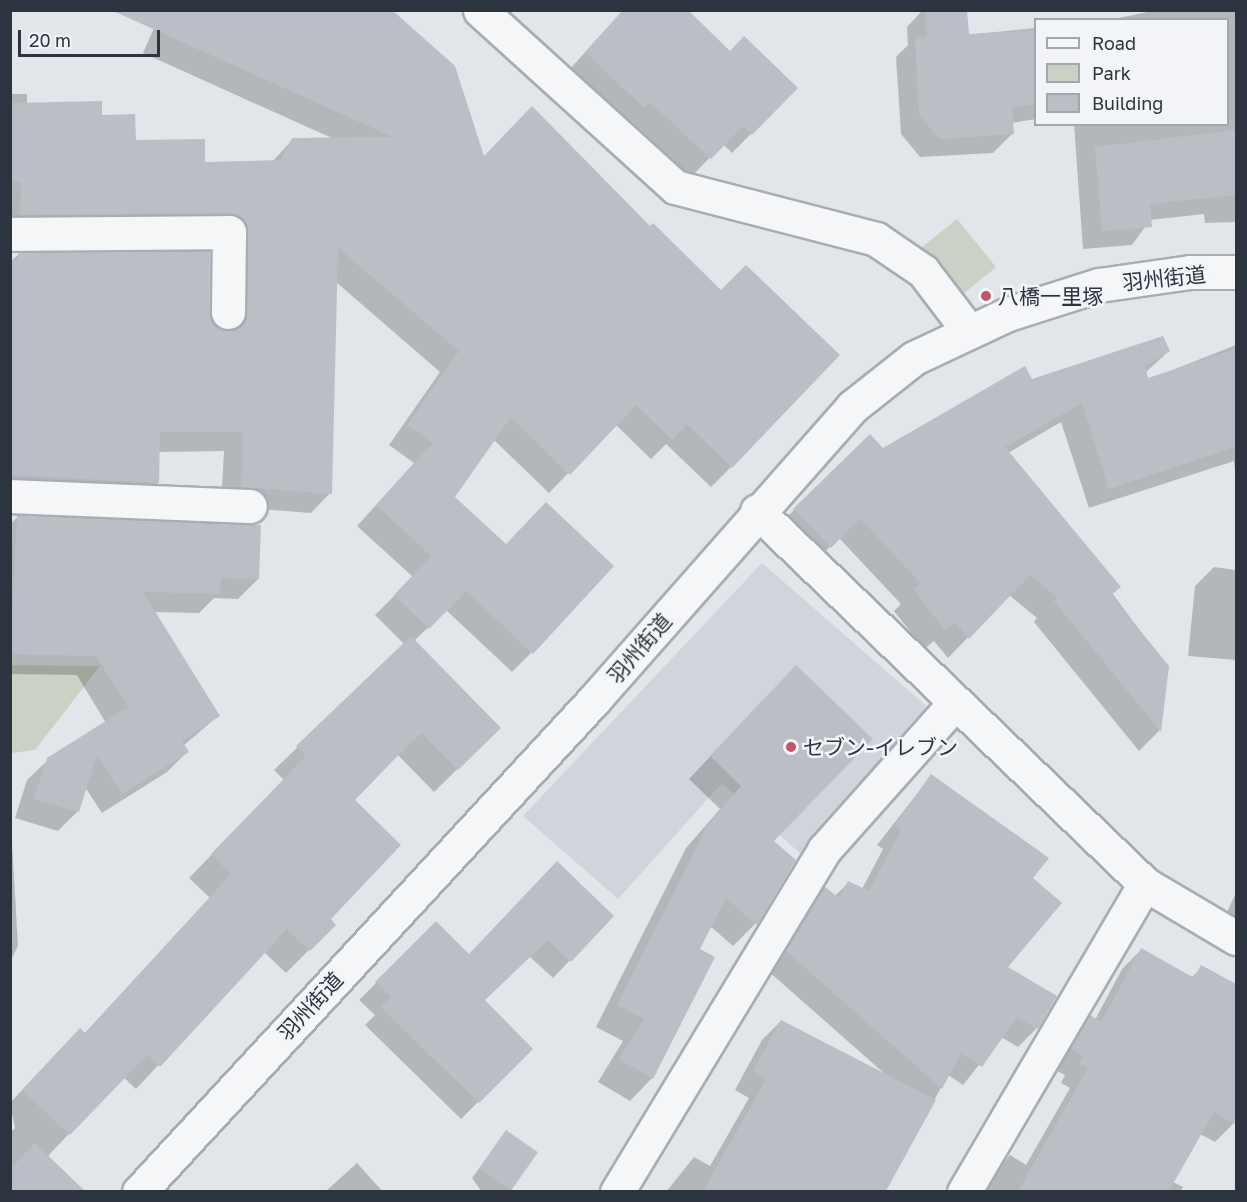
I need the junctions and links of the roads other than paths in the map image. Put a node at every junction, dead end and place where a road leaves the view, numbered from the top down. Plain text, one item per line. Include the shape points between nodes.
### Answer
1 (480, 10) edge
2 (10, 234) edge
3 (1236, 272) edge
4 (228, 312) dead end
5 (968, 330) junction
6 (10, 496) edge
7 (250, 506) dead end
8 (757, 511) junction
9 (953, 705) junction
10 (1145, 884) junction
11 (1236, 938) edge
12 (139, 1191) edge
13 (617, 1191) edge
14 (964, 1191) edge

1 - 5 street via 675,187 876,239 922,271
2 - 4 street via 229,232
3 - 5 street, 羽州街道 via 1190,272 1099,285
5 - 8 street, 羽州街道 via 914,358 852,407
6 - 7 street
8 - 9 street
8 - 12 street, 羽州街道 via 593,701
9 - 10 street
9 - 13 street via 824,850
10 - 11 street
10 - 14 street

